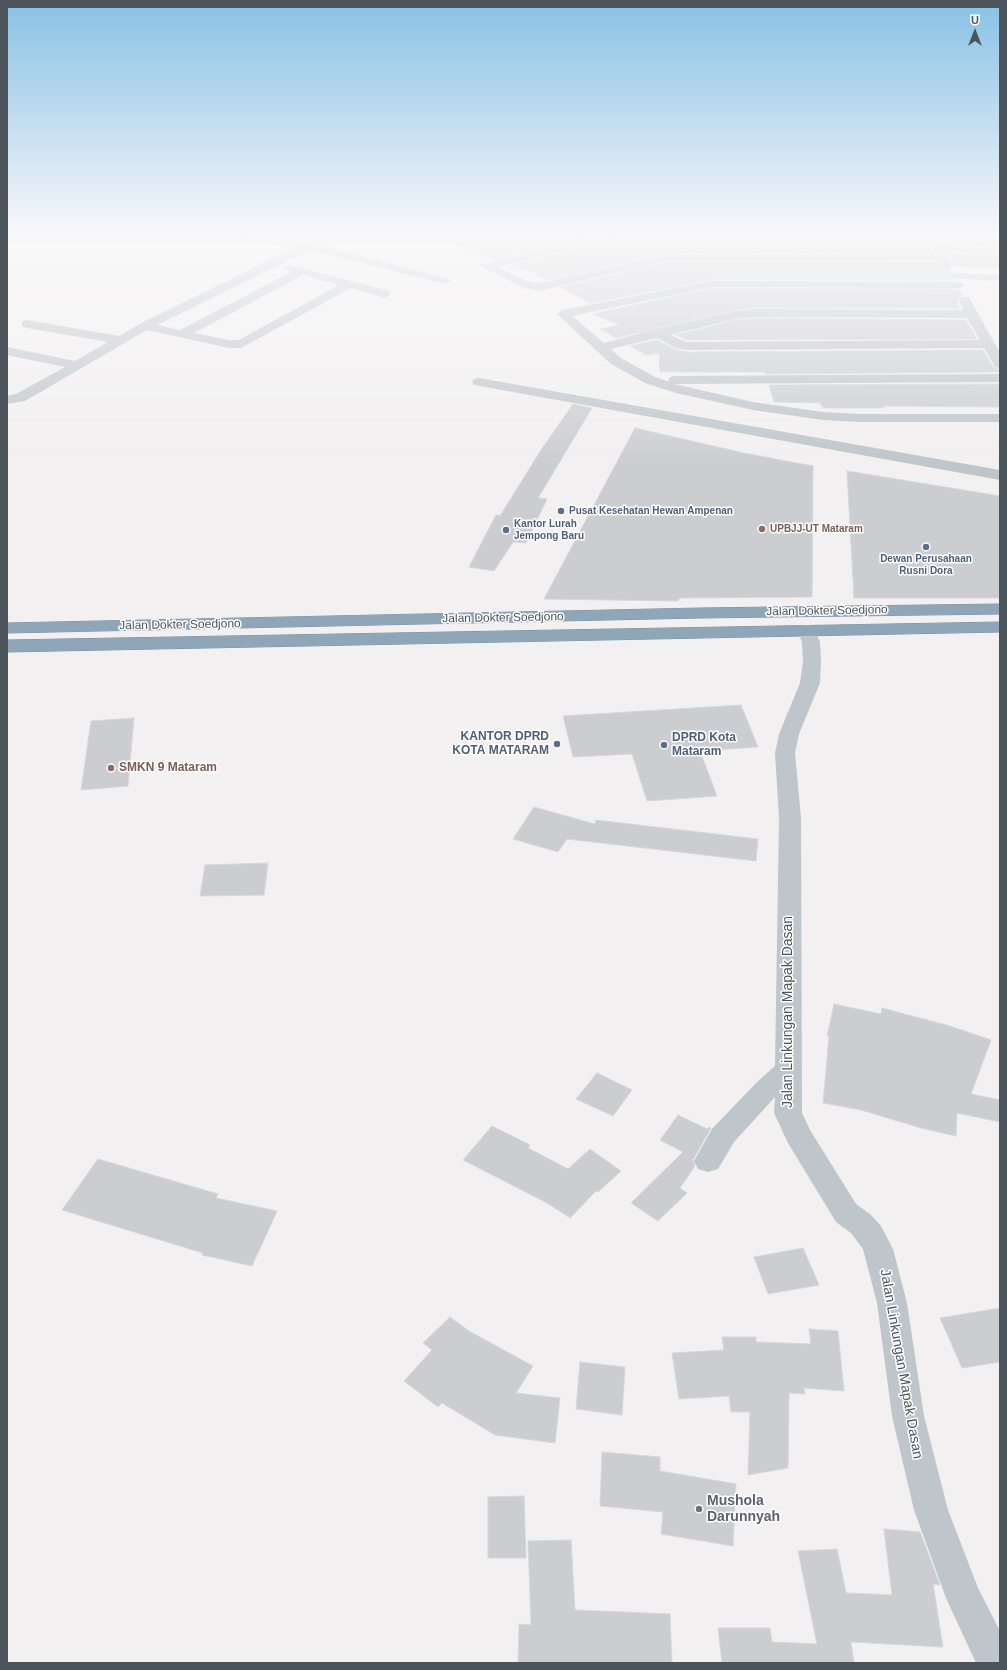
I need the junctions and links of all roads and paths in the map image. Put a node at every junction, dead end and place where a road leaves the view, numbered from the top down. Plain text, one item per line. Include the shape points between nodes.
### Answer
1 (173, 312) edge
2 (224, 312) edge
3 (299, 312) edge
4 (565, 312) edge
5 (971, 314) joint
6 (27, 324) dead end
7 (145, 326) junction
8 (182, 334) junction
9 (656, 334) junction
10 (120, 340) junction
11 (988, 344) junction
12 (601, 348) junction
13 (7, 351) edge
14 (1000, 364) edge
15 (75, 365) junction
16 (1000, 378) edge
17 (650, 380) junction
18 (478, 382) dead end
19 (7, 400) edge
20 (1000, 418) edge
21 (1000, 475) edge
22 (1000, 609) edge
23 (1000, 627) edge
24 (7, 628) edge
25 (806, 630) junction
26 (7, 646) edge
27 (788, 1070) junction
28 (708, 1161) dead end
29 (996, 1663) edge

1 - 7 street
2 - 8 street
3 - 8 street via 240,344
4 - 12 street
5 - 9 street via 755,313 735,315
5 - 11 street
6 - 10 street
7 - 8 street
7 - 10 street
9 - 11 street via 687,346
9 - 12 street
10 - 15 street
11 - 14 street
12 - 17 street via 616,361
13 - 15 street
15 - 19 street via 20,398
16 - 17 street
17 - 20 street via 676,389 753,406 823,416
18 - 21 street
22 - 24 highway, Jalan Dokter Soedjono
23 - 25 highway, Jalan Dokter Soedjono
25 - 26 highway, Jalan Dokter Soedjono
25 - 27 street, Jalan Linkungan Mapak Dasan via 811,642 810,682 788,734 785,753 790,818
27 - 28 street via 766,1089 726,1132
27 - 29 street, Jalan Linkungan Mapak Dasan via 788,1113 798,1135 846,1213 872,1235 878,1249 892,1303 910,1424 931,1510 964,1598

